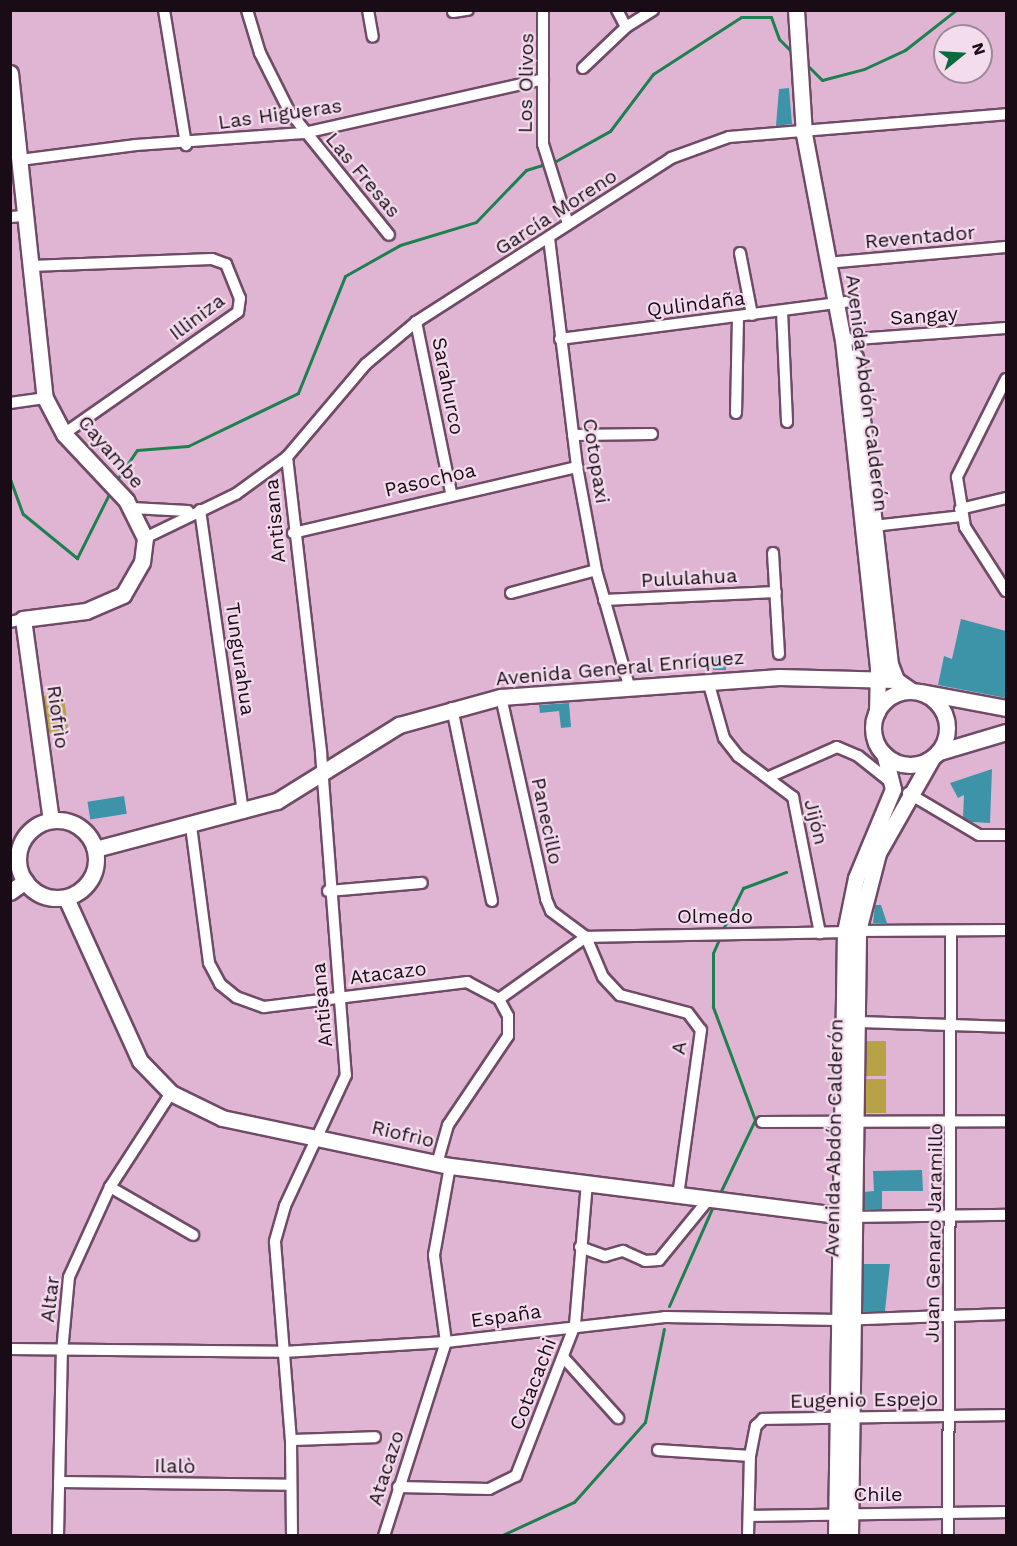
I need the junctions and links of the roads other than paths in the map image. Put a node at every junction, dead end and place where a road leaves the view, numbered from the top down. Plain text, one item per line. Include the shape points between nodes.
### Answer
1 (164, 10) edge
2 (247, 10) edge
3 (368, 10) edge
4 (468, 10) edge
5 (543, 10) edge
6 (617, 10) edge
7 (653, 10) edge
8 (796, 10) edge
9 (805, 10) edge
10 (453, 12) dead end
11 (626, 27) junction
12 (801, 28) junction
13 (373, 37) dead end
14 (583, 68) dead end
15 (10, 74) edge
16 (543, 79) junction
17 (1006, 114) edge
18 (304, 133) junction
19 (807, 133) junction
20 (186, 145) junction
21 (17, 166) edge
22 (17, 216) edge
23 (568, 224) junction
24 (389, 235) dead end
25 (549, 238) junction
26 (1006, 247) edge
27 (740, 253) dead end
28 (837, 262) junction
29 (31, 266) junction
30 (841, 303) junction
31 (782, 311) junction
32 (752, 315) junction
33 (738, 316) junction
34 (416, 322) junction
35 (1006, 328) edge
36 (560, 339) junction
37 (848, 340) junction
38 (1006, 379) edge
39 (45, 398) junction
40 (10, 403) edge
41 (736, 413) dead end
42 (787, 422) dead end
43 (64, 434) junction
44 (652, 434) dead end
45 (573, 435) junction
46 (287, 457) junction
47 (577, 467) junction
48 (451, 492) junction
49 (1006, 498) edge
50 (129, 504) junction
51 (200, 510) junction
52 (961, 513) junction
53 (874, 526) junction
54 (293, 533) junction
55 (145, 538) junction
56 (773, 553) dead end
57 (596, 570) junction
58 (1006, 591) edge
59 (776, 592) junction
60 (511, 593) dead end
61 (604, 600) junction
62 (17, 620) edge
63 (779, 654) dead end
64 (856, 676) junction
65 (879, 678) junction
66 (896, 680) junction
67 (708, 681) junction
68 (629, 686) junction
69 (914, 692) junction
70 (501, 697) junction
71 (878, 706) junction
72 (452, 708) junction
73 (1006, 708) edge
74 (1006, 732) edge
75 (884, 754) junction
76 (935, 755) junction
77 (321, 774) junction
78 (769, 777) junction
79 (894, 784) junction
80 (908, 793) junction
81 (243, 813) junction
82 (51, 820) junction
83 (191, 826) junction
84 (1006, 835) edge
85 (95, 849) junction
86 (25, 881) junction
87 (422, 883) dead end
88 (328, 891) junction
89 (10, 892) edge
90 (66, 898) junction
91 (492, 901) dead end
92 (1006, 930) edge
93 (951, 931) junction
94 (851, 932) junction
95 (820, 933) junction
96 (586, 937) junction
97 (341, 996) junction
98 (499, 999) junction
99 (857, 1022) junction
100 (1006, 1027) edge
101 (950, 1028) junction
102 (171, 1093) junction
103 (849, 1120) junction
104 (953, 1121) junction
105 (1006, 1121) edge
106 (762, 1122) dead end
107 (321, 1137) junction
108 (444, 1165) junction
109 (587, 1183) junction
110 (110, 1187) junction
111 (678, 1196) junction
112 (715, 1200) junction
113 (953, 1214) junction
114 (1006, 1215) edge
115 (847, 1217) junction
116 (193, 1234) dead end
117 (580, 1247) junction
118 (1006, 1314) edge
119 (951, 1316) junction
120 (846, 1319) junction
121 (575, 1325) junction
122 (446, 1342) junction
123 (10, 1349) edge
124 (62, 1352) junction
125 (284, 1352) junction
126 (564, 1358) junction
127 (1006, 1415) edge
128 (950, 1417) junction
129 (618, 1418) dead end
130 (844, 1418) junction
131 (375, 1437) dead end
132 (291, 1440) junction
133 (658, 1450) dead end
134 (750, 1456) junction
135 (59, 1482) junction
136 (291, 1485) junction
137 (398, 1487) junction
138 (948, 1512) junction
139 (1006, 1512) edge
140 (843, 1513) junction
141 (750, 1516) junction
142 (58, 1536) edge
143 (292, 1536) edge
144 (384, 1536) edge
145 (748, 1536) edge
146 (836, 1536) edge
147 (850, 1536) edge
148 (948, 1536) edge

1 - 20 street
2 - 18 street, Las Fresas via 272,80
3 - 13 street
4 - 10 street
5 - 16 street, Los Olivos
6 - 11 street
7 - 11 street
8 - 12 street, Avenida Abdón Calderón
9 - 12 street, Avenida Abdón Calderón
11 - 14 street
12 - 19 street, Avenida Abdón Calderón
15 - 21 street, Cayambe
16 - 18 street, Las Higueras
16 - 23 street, Los Olivos via 543,144
17 - 19 street, García Moreno
18 - 20 street, Las Higueras
18 - 24 street, Las Fresas
19 - 23 street, García Moreno via 699,144
19 - 28 street, Avenida Abdón Calderón
19 - 30 street, Avenida Abdón Calderón
20 - 21 street, Las Higueras via 136,145
21 - 22 street, Cayambe
22 - 29 street, Cayambe
23 - 25 street, García Moreno
25 - 34 street, García Moreno
25 - 36 street, Cotopaxi
26 - 28 street, Reventador
27 - 32 street
28 - 30 street, Avenida Abdón Calderón
29 - 39 street, Cayambe
29 - 43 street, Illiniza via 212,259 226,264 240,298 238,312
30 - 31 street, Qulindaña
30 - 37 street, Avenida Abdón Calderón
31 - 32 street, Qulindaña
31 - 42 street
32 - 33 street, Qulindaña
33 - 36 street, Qulindaña
33 - 41 street
34 - 46 street, García Moreno via 366,364
34 - 48 street, Sarahurco
35 - 37 street, Sangay
36 - 45 street, Cotopaxi
37 - 53 street, Avenida Abdón Calderón
37 - 65 street, Avenida Abdón Calderón
38 - 52 street via 959,465
39 - 40 street
39 - 43 street, Cayambe
43 - 50 street, Cayambe
44 - 45 street
45 - 47 street, Cotopaxi
46 - 51 street, García Moreno via 236,494
46 - 54 street, Antisana
47 - 48 street, Pasochoa
47 - 57 street, Cotopaxi
48 - 54 street, Pasochoa
49 - 52 street
50 - 51 street, García Moreno
50 - 55 street, Cayambe
51 - 55 street, García Moreno
51 - 81 street, Tungurahua
52 - 53 street
52 - 58 street via 988,569
53 - 66 street, Avenida Abdón Calderón
54 - 77 street, Antisana
55 - 62 street via 142,562 123,595 86,611
56 - 59 street
57 - 60 street
57 - 61 street, Cotopaxi
59 - 61 street, Pululahua
59 - 63 street
61 - 68 street, Cotopaxi
62 - 82 street, Riofrìo
64 - 65 street, Avenida General Enríquez
64 - 67 street, Avenida General Enríquez
64 - 71 street
65 - 66 street, Avenida General Enríquez
65 - 71 street, Avenida Abdón Calderón
66 - 69 street
67 - 68 street, Avenida General Enríquez
67 - 78 street, Jijón via 724,738 738,756
68 - 70 street, Avenida General Enríquez
69 - 71 street via 891,697
69 - 73 street
69 - 76 street via 932,699 946,720
70 - 72 street, Avenida General Enríquez
70 - 96 street, Panecillo via 546,899 552,911
71 - 75 street via 875,738
72 - 77 street, Avenida General Enríquez via 388,731
72 - 91 street
74 - 76 street
75 - 76 street via 913,765
75 - 79 street
76 - 80 street, Avenida Abdón Calderón
77 - 81 street, Avenida General Enríquez via 277,801
77 - 88 street, Antisana
78 - 79 street via 837,747 858,756
78 - 95 street, Jijón via 786,787 798,808
79 - 94 street, Avenida Abdón Calderón via 856,878
80 - 84 street via 979,835
80 - 94 street, Avenida Abdón Calderón via 868,877
81 - 83 street, Avenida General Enríquez
82 - 85 street via 74,823
82 - 86 street via 24,838 18,860
83 - 85 street, Avenida General Enríquez
83 - 97 street, Atacazo via 209,963 220,984 264,1007
85 - 90 street via 91,879
86 - 89 street
86 - 90 street via 43,896
87 - 88 street
88 - 97 street, Antisana
90 - 102 street, Riofrìo via 140,1061
92 - 93 street, Olmedo
93 - 94 street, Olmedo
93 - 101 street, Juan Genaro Jaramillo
94 - 95 street, Olmedo
94 - 99 street, Avenida Abdón Calderón
94 - 103 street, Avenida Abdón Calderón
95 - 96 street, Olmedo
96 - 98 street
96 - 111 street, A via 603,977 620,995 688,1013 701,1029
97 - 98 street, Atacazo via 466,982
97 - 107 street, Antisana via 345,1083
98 - 108 street, Atacazo via 508,1016 508,1036 448,1125
99 - 101 street
99 - 103 street, Avenida Abdón Calderón
100 - 101 street
101 - 104 street, Juan Genaro Jaramillo
102 - 107 street, Riofrìo via 222,1118
102 - 110 street, Altar
103 - 104 street
103 - 106 street
103 - 115 street, Avenida Abdón Calderón
104 - 105 street
104 - 113 street, Juan Genaro Jaramillo
107 - 108 street, Riofrìo
107 - 125 street, Antisana via 277,1227 274,1259
108 - 109 street, Riofrìo
108 - 122 street, Atacazo via 434,1255
109 - 111 street, Riofrìo
109 - 117 street, Cotacachi
110 - 116 street
110 - 124 street, Altar via 69,1277
111 - 112 street, Riofrìo
112 - 115 street, Riofrìo
112 - 117 street via 659,1260 645,1261 623,1251 605,1256
113 - 114 street
113 - 115 street
113 - 119 street, Juan Genaro Jaramillo
115 - 120 street, Avenida Abdón Calderón
117 - 121 street, Cotacachi
118 - 119 street, España
119 - 120 street, España
119 - 128 street, Juan Genaro Jaramillo
120 - 121 street, España via 665,1317
120 - 130 street, Avenida Abdón Calderón
121 - 122 street, España
121 - 126 street, Cotacachi
122 - 125 street, España
122 - 137 street, Atacazo
123 - 124 street, España
124 - 125 street, España
124 - 135 street, Altar
125 - 132 street, Antisana
126 - 129 street
126 - 137 street, Cotacachi via 520,1468 509,1482 489,1489
127 - 128 street, Eugenio Espejo
128 - 130 street, Eugenio Espejo
128 - 138 street, Juan Genaro Jaramillo
130 - 134 street, Eugenio Espejo via 763,1419 756,1426
130 - 140 street, Avenida Abdón Calderón
131 - 132 street
132 - 136 street, Antisana
133 - 134 street
134 - 141 street
135 - 136 street, Ilalò
135 - 142 street, Altar
136 - 143 street, Antisana
137 - 144 street, Atacazo
138 - 139 street, Chile
138 - 140 street, Chile
138 - 148 street, Juan Genaro Jaramillo
140 - 141 street, Chile
140 - 146 street, Avenida Abdón Calderón
140 - 147 street, Avenida Abdón Calderón
141 - 145 street

